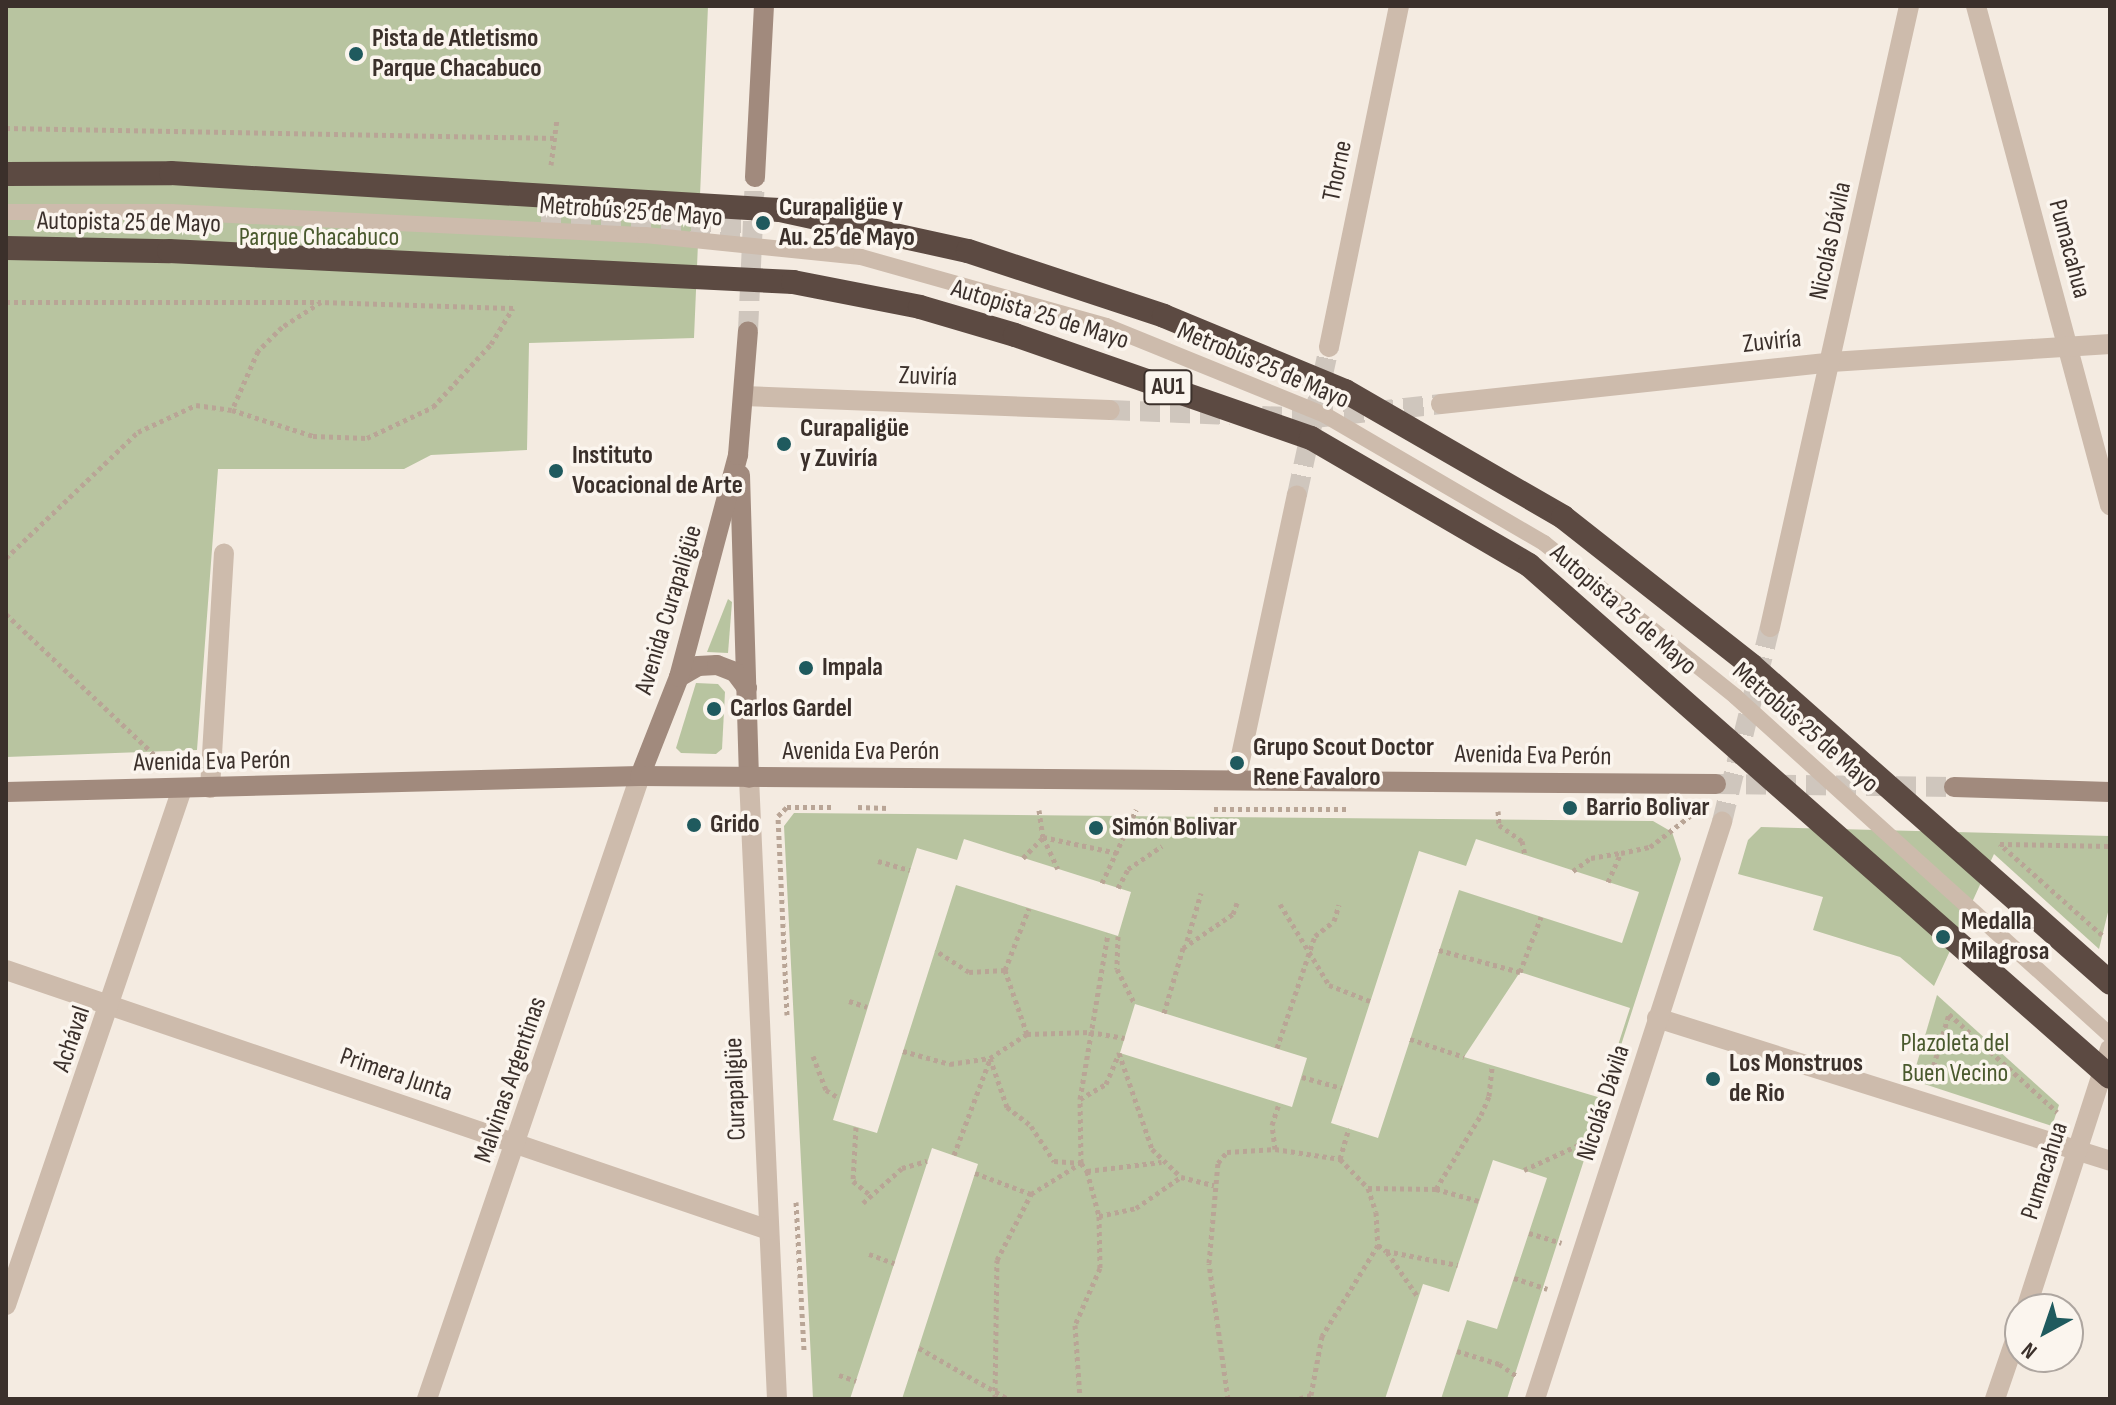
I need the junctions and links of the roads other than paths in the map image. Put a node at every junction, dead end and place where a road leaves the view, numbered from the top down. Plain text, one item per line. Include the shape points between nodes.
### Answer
1 (764, 6) edge
2 (1399, 6) edge
3 (1909, 6) edge
4 (1976, 6) edge
5 (6, 174) edge
6 (755, 177) tunnel mouth
7 (6, 212) edge
8 (6, 248) edge
9 (748, 331) tunnel mouth
10 (2110, 344) edge
11 (2069, 346) junction
12 (1329, 347) tunnel mouth
13 (1831, 362) junction
14 (743, 396) junction
15 (1441, 404) tunnel mouth
16 (1110, 410) tunnel mouth
17 (738, 455) junction
18 (1297, 495) tunnel mouth
19 (2110, 505) edge
20 (224, 553) dead end
21 (1770, 627) tunnel mouth
22 (679, 677) junction
23 (747, 688) junction
24 (640, 776) junction
25 (749, 778) junction
26 (1236, 779) junction
27 (1716, 784) tunnel mouth
28 (1954, 787) tunnel mouth
29 (210, 788) junction
30 (182, 789) junction
31 (6, 792) edge
32 (2110, 792) edge
33 (1722, 822) tunnel mouth
34 (6, 970) edge
35 (2110, 983) edge
36 (112, 1006) junction
37 (1657, 1018) junction
38 (2110, 1035) edge
39 (2110, 1049) edge
40 (2110, 1077) edge
41 (517, 1144) junction
42 (2081, 1149) junction
43 (2110, 1161) edge
44 (769, 1230) junction
45 (2032, 1293) edge
46 (6, 1305) edge
47 (2004, 1373) edge
48 (427, 1399) edge
49 (777, 1399) edge
50 (1535, 1399) edge
51 (1995, 1399) edge

1 - 6 main road
2 - 12 street, Thorne
3 - 13 street, Nicolás Dávila
4 - 11 street, Pumacahua
5 - 35 highway, Autopista 25 de Mayo / AU1, bridge via 171,173 780,210 968,251 1164,316 1345,391 1563,517 1751,665
7 - 38 lane, Metrobús 25 de Mayo, bridge via 171,212 645,235 861,257 1106,326 1325,415 1544,543 1736,697
8 - 40 highway, Autopista 25 de Mayo / AU1, bridge via 232,253 793,282 920,307 1015,335 1311,438 1529,565
9 - 14 main road, Avenida Curapaligüe
10 - 11 street, Zuviría
11 - 13 street, Zuviría
11 - 19 street, Pumacahua
13 - 15 street, Zuviría
13 - 21 street, Nicolás Dávila
14 - 16 street, Zuviría
14 - 17 main road, Avenida Curapaligüe
17 - 22 main road, Avenida Curapaligüe
17 - 23 main road, Avenida Curapaligüe
18 - 26 street
20 - 29 street
22 - 23 main road via 698,666 717,665 735,672
22 - 24 main road, Avenida Curapaligüe
23 - 25 main road, Avenida Curapaligüe
24 - 25 main road, Avenida Eva Perón
24 - 29 main road, Avenida Eva Perón
24 - 41 street, Malvinas Argentinas
25 - 26 main road, Avenida Eva Perón
25 - 44 street, Curapaligüe
26 - 27 main road, Avenida Eva Perón
28 - 32 main road
29 - 30 main road, Avenida Eva Perón
30 - 31 main road, Avenida Eva Perón
30 - 36 street, Achával
33 - 37 street, Nicolás Dávila
34 - 36 street, Primera Junta
36 - 41 street, Primera Junta
36 - 46 street, Achával
37 - 42 street
37 - 50 street, Nicolás Dávila
39 - 42 street, Pumacahua
41 - 44 street, Primera Junta
41 - 48 street, Malvinas Argentinas
42 - 43 street
42 - 45 street, Pumacahua
44 - 49 street, Curapaligüe
47 - 51 street

